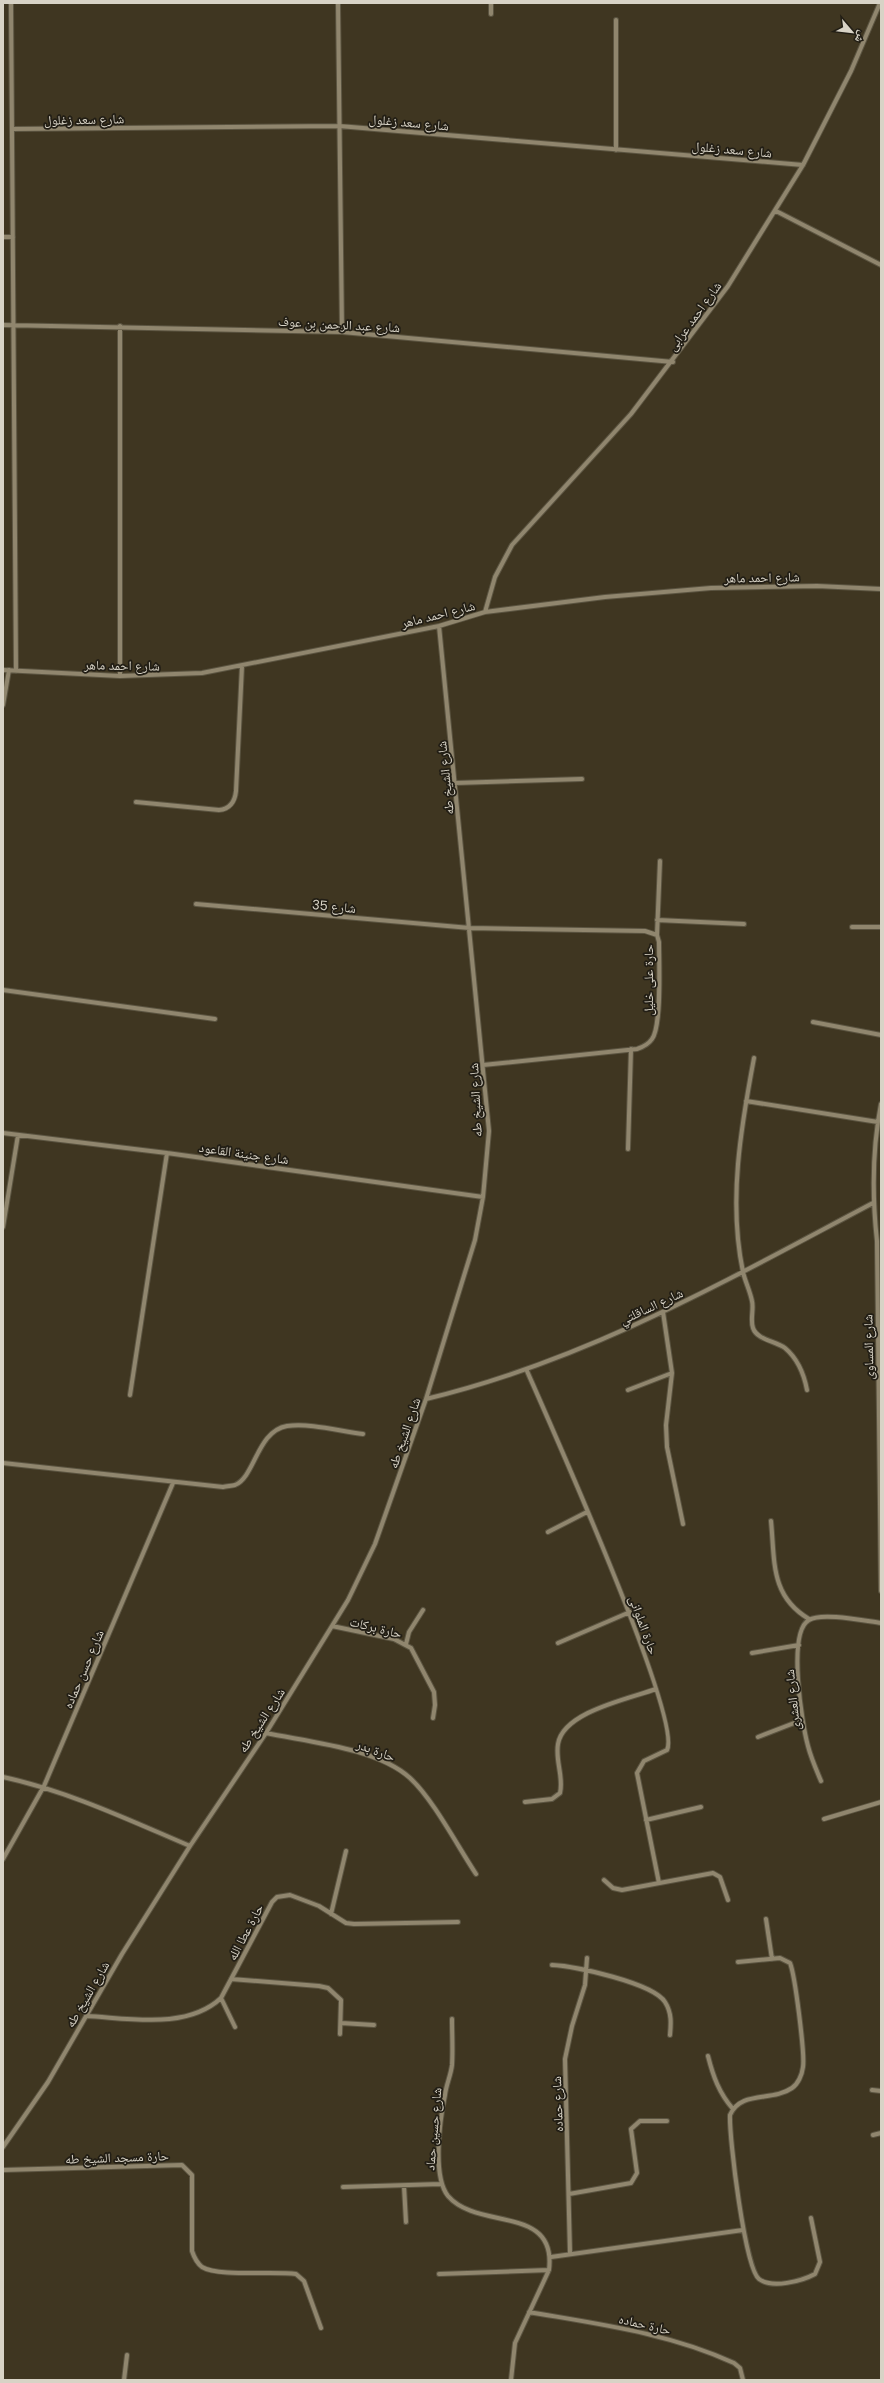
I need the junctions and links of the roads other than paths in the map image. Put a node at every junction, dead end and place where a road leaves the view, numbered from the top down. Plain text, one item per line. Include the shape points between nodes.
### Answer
1 (11, 3) edge
2 (338, 3) edge
3 (491, 3) edge
4 (880, 3) edge
5 (491, 14) dead end
6 (616, 20) dead end
7 (339, 126) junction
8 (12, 129) junction
9 (616, 150) junction
10 (803, 165) junction
11 (776, 212) junction
12 (3, 237) edge
13 (13, 237) junction
14 (881, 265) edge
15 (3, 324) edge
16 (14, 325) junction
17 (120, 326) junction
18 (342, 332) junction
19 (673, 362) junction
20 (881, 589) edge
21 (486, 612) junction
22 (439, 626) junction
23 (242, 666) junction
24 (3, 670) edge
25 (9, 670) junction
26 (16, 671) junction
27 (120, 676) junction
28 (3, 705) edge
29 (582, 779) dead end
30 (455, 783) junction
31 (136, 802) dead end
32 (660, 861) dead end
33 (196, 904) dead end
34 (657, 920) junction
35 (744, 924) dead end
36 (852, 927) dead end
37 (881, 927) edge
38 (470, 928) junction
39 (656, 935) junction
40 (3, 990) edge
41 (215, 1019) dead end
42 (813, 1022) dead end
43 (881, 1035) edge
44 (631, 1049) junction
45 (754, 1058) dead end
46 (483, 1065) junction
47 (746, 1101) junction
48 (881, 1104) edge
49 (878, 1122) junction
50 (3, 1134) edge
51 (18, 1135) junction
52 (628, 1149) dead end
53 (167, 1153) junction
54 (483, 1197) junction
55 (873, 1202) junction
56 (3, 1227) edge
57 (743, 1271) junction
58 (879, 1280) edge
59 (663, 1312) junction
60 (527, 1371) junction
61 (672, 1373) junction
62 (628, 1390) dead end
63 (807, 1390) dead end
64 (130, 1395) dead end
65 (426, 1399) junction
66 (363, 1434) dead end
67 (3, 1464) edge
68 (173, 1482) junction
69 (587, 1512) junction
70 (771, 1521) dead end
71 (683, 1524) dead end
72 (548, 1532) dead end
73 (881, 1591) edge
74 (423, 1610) dead end
75 (630, 1612) junction
76 (809, 1619) junction
77 (881, 1623) edge
78 (332, 1626) junction
79 (558, 1643) dead end
80 (406, 1644) junction
81 (798, 1646) junction
82 (752, 1653) dead end
83 (656, 1689) junction
84 (433, 1718) dead end
85 (802, 1720) junction
86 (266, 1733) junction
87 (758, 1737) dead end
88 (3, 1776) edge
89 (821, 1781) dead end
90 (44, 1786) junction
91 (525, 1802) dead end
92 (881, 1802) edge
93 (701, 1807) dead end
94 (824, 1819) dead end
95 (646, 1820) junction
96 (190, 1846) junction
97 (346, 1851) dead end
98 (3, 1859) edge
99 (476, 1874) dead end
100 (604, 1880) dead end
101 (659, 1883) junction
102 (728, 1900) dead end
103 (331, 1914) junction
104 (766, 1919) dead end
105 (458, 1922) dead end
106 (587, 1958) dead end
107 (772, 1959) junction
108 (738, 1962) dead end
109 (552, 1965) dead end
110 (587, 1971) junction
111 (231, 1979) junction
112 (221, 1998) junction
113 (86, 2016) junction
114 (452, 2019) dead end
115 (341, 2024) junction
116 (374, 2025) dead end
117 (235, 2027) dead end
118 (340, 2034) dead end
119 (670, 2035) dead end
120 (708, 2056) dead end
121 (872, 2090) dead end
122 (881, 2091) edge
123 (733, 2109) junction
124 (667, 2120) dead end
125 (881, 2133) edge
126 (873, 2135) dead end
127 (3, 2147) edge
128 (3, 2170) edge
129 (441, 2184) junction
130 (404, 2186) junction
131 (343, 2187) dead end
132 (569, 2194) junction
133 (811, 2218) dead end
134 (406, 2222) dead end
135 (743, 2230) junction
136 (570, 2253) junction
137 (550, 2257) junction
138 (549, 2270) junction
139 (439, 2274) dead end
140 (529, 2312) junction
141 (321, 2328) dead end
142 (127, 2355) dead end
143 (124, 2380) edge
144 (511, 2380) edge
145 (743, 2380) edge

1 - 8 street
2 - 7 street
3 - 5 street
4 - 10 street, شارع احمد عرابى via 851,71
6 - 9 street
7 - 8 street, شارع سعد زغلول
7 - 9 street, شارع سعد زغلول
7 - 18 street
8 - 13 street
9 - 10 street, شارع سعد زغلول
10 - 11 street, شارع احمد عرابى
11 - 14 street
11 - 19 street, شارع احمد عرابى via 728,286
12 - 13 street
13 - 16 street
15 - 16 street, شارع عبد الرحمن بن عوف
16 - 17 street, شارع عبد الرحمن بن عوف
16 - 26 street
17 - 18 street, شارع عبد الرحمن بن عوف
17 - 27 street
18 - 19 street, شارع عبد الرحمن بن عوف
19 - 21 street, شارع احمد عرابى via 632,414 512,545 495,577
20 - 21 street, شارع احمد ماهر via 817,586 711,588 605,597
21 - 22 street, شارع احمد ماهر
22 - 23 street, شارع احمد ماهر
22 - 30 street, شارع الشيخ طه
23 - 27 street, شارع احمد ماهر via 174,675
23 - 31 street via 236,791 231,805 219,810
24 - 25 street, شارع احمد ماهر
25 - 26 street, شارع احمد ماهر
25 - 28 street
26 - 27 street, شارع احمد ماهر
29 - 30 street
30 - 38 street, شارع الشيخ طه
32 - 34 street
33 - 38 street, شارع 35
34 - 35 street
34 - 39 street
36 - 37 street
38 - 39 street, حارة على خليل via 645,931
38 - 46 street, شارع الشيخ طه
39 - 44 street, حارة على خليل via 659,942 656,1032 645,1046
40 - 41 street
42 - 43 street
44 - 46 street, حارة على خليل
44 - 52 street
45 - 47 street
46 - 54 street, شارع الشيخ طه via 489,1131
47 - 49 street
47 - 57 street via 739,1141 736,1185
48 - 49 street, شارع المساوى
49 - 55 street, شارع المساوى via 873,1162
50 - 51 street, شارع جنينة القاعود
51 - 53 street, شارع جنينة القاعود
51 - 56 street
53 - 54 street, شارع جنينة القاعود
53 - 64 street
54 - 65 street, شارع الشيخ طه via 475,1240
55 - 57 street, شارع الساقلتي
55 - 58 street, شارع المساوى
57 - 59 street, شارع الساقلتي
57 - 63 street via 753,1302 752,1326 755,1333 784,1348 793,1356 805,1378
58 - 73 street, شارع المساوى
59 - 60 street, شارع الساقلتي
59 - 61 street
60 - 65 street, شارع الساقلتي via 477,1387
60 - 69 street, حارة الملوانى
61 - 62 street
61 - 71 street via 666,1425 667,1447
65 - 78 street, شارع الشيخ طه via 374,1544 348,1600
66 - 68 street via 285,1426 271,1434 246,1474 236,1484 223,1487
67 - 68 street
68 - 90 street, شارع حسن حماده
69 - 72 street
69 - 75 street, حارة الملوانى
70 - 76 street via 776,1579 781,1592 797,1612
74 - 80 street via 409,1632
75 - 79 street
75 - 83 street, حارة الملوانى
76 - 77 street via 830,1618
76 - 81 street, شارع العشرى via 802,1627
78 - 80 street, حارة بركات
78 - 86 street, شارع الشيخ طه
80 - 84 street, حارة بركات via 415,1653 434,1692
81 - 82 street
81 - 85 street, شارع العشرى via 797,1680
83 - 91 street via 583,1715 571,1723 561,1734 558,1743 560,1793 552,1799
83 - 95 street, حارة الملوانى via 670,1745 667,1750 644,1761 637,1773
85 - 87 street
85 - 89 street, شارع العشرى via 808,1748
86 - 96 street, شارع الشيخ طه
86 - 99 street, حارة بدر via 364,1754 396,1768 422,1791
88 - 90 street
90 - 96 street
90 - 98 street, شارع حسن حماده
92 - 94 street
93 - 95 street
95 - 101 street, حارة الملوانى
96 - 113 street, شارع الشيخ طه
97 - 103 street
100 - 101 street via 613,1888 622,1890
101 - 102 street via 713,1873 720,1877
103 - 105 street, حارة عطا الله via 346,1923 354,1924
103 - 111 street, حارة عطا الله via 319,1906 290,1895 277,1897
104 - 107 street
106 - 110 street, شارع حماده
107 - 108 street
107 - 123 street via 785,1960 792,1968 803,2067 800,2079 783,2094 744,2100
109 - 110 street
110 - 119 street via 653,1990 667,2007 671,2018
110 - 132 street, شارع حماده via 566,2059
111 - 112 street, حارة عطا الله
111 - 115 street via 328,1988 342,2000
112 - 113 street, حارة عطا الله via 210,2008 183,2018
112 - 117 street
113 - 127 street, شارع الشيخ طه via 48,2082
114 - 129 street, شارع حسين حماد via 452,2066 444,2097 438,2162
115 - 116 street
115 - 118 street
120 - 123 street via 720,2092
121 - 122 street
123 - 135 street via 730,2122
124 - 132 street via 640,2121 631,2129 637,2173 631,2183
125 - 126 street
128 - 141 street, حارة مسجد الشيخ طه via 182,2165 192,2175 192,2251 196,2260 214,2271 296,2274 304,2281
129 - 130 street
129 - 137 street, شارع حسين حماد via 455,2203 465,2209 529,2226 539,2233 547,2244
130 - 131 street
130 - 134 street
132 - 136 street, شارع حماده
133 - 135 street via 819,2268 815,2274 808,2277 771,2285 764,2283 755,2275
135 - 136 street
136 - 137 street
137 - 138 street, شارع حسين حماد
138 - 139 street
138 - 140 street, شارع حسين حماد
140 - 144 street, شارع حسين حماد via 515,2343
140 - 145 street, حارة حماده via 625,2328 686,2344 734,2362 740,2368
142 - 143 street

